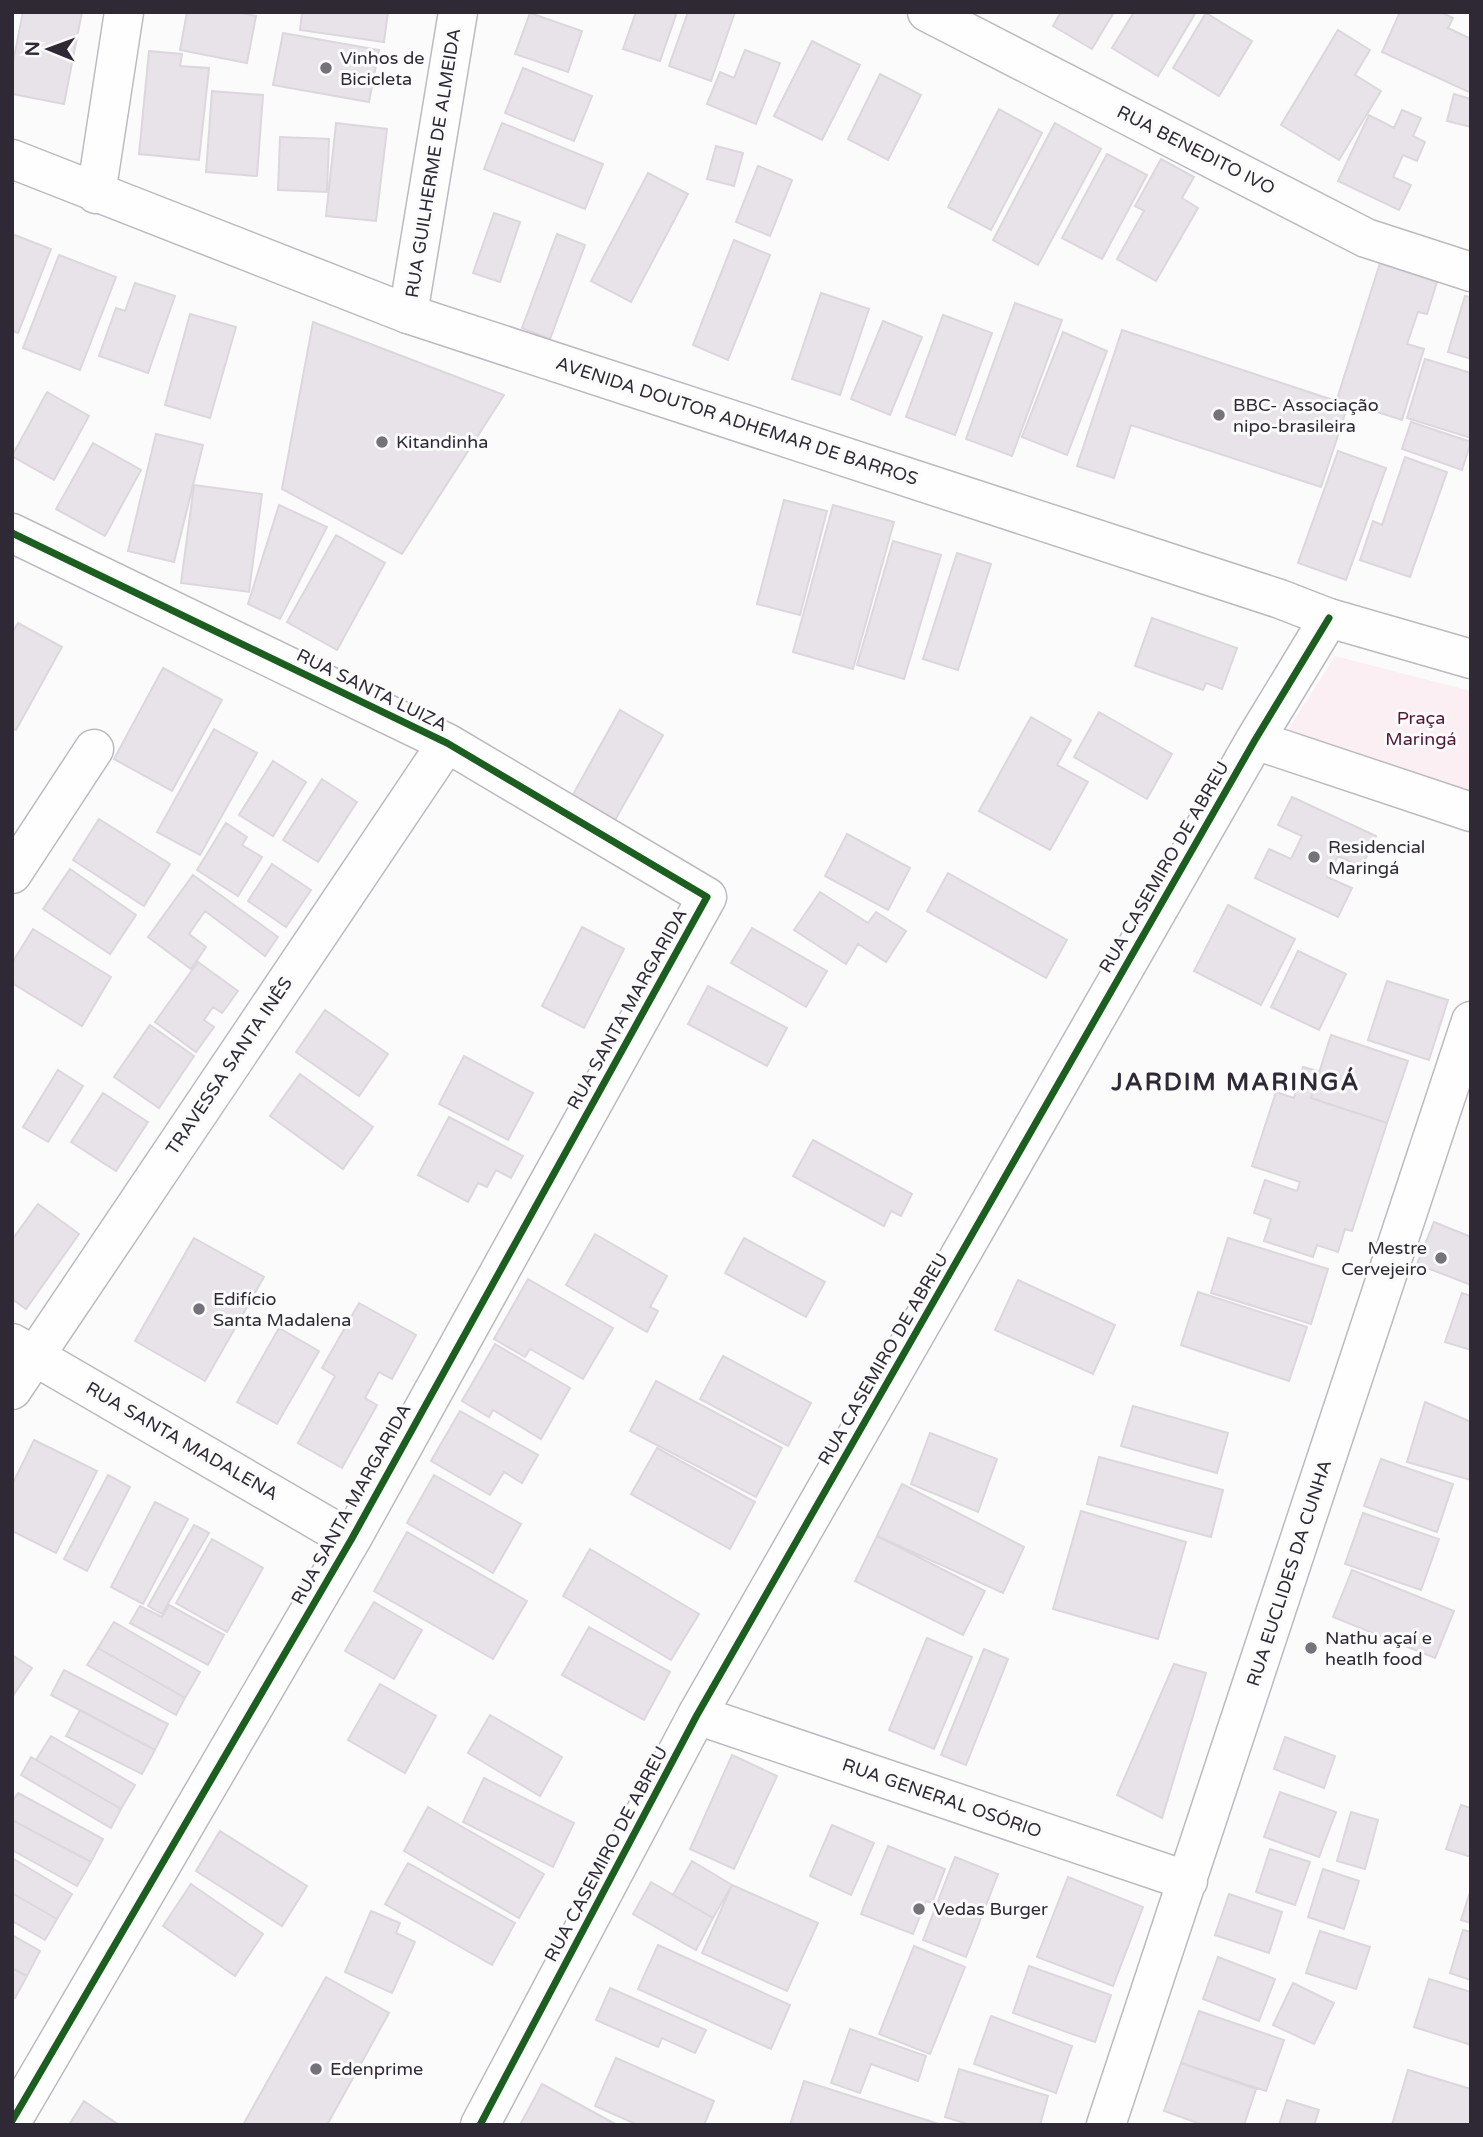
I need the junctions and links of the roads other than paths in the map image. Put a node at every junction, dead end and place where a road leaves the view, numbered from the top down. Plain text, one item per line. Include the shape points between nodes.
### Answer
1 (124, 12) edge
2 (458, 12) edge
3 (927, 12) edge
4 (12, 159) edge
5 (96, 194) junction
6 (1471, 272) edge
7 (408, 314) junction
8 (12, 533) edge
9 (1329, 618) junction
10 (1471, 659) edge
11 (1255, 740) junction
12 (447, 743) junction
13 (94, 749) dead end
14 (1471, 812) edge
15 (12, 874) edge
16 (707, 897) joint
17 (1471, 1021) edge
18 (23, 1349) edge
19 (12, 1390) edge
20 (351, 1540) junction
21 (697, 1715) junction
22 (1188, 1881) junction
23 (12, 2122) edge
24 (481, 2125) edge
25 (1106, 2125) edge

1 - 5 street
2 - 7 street, RUA GUILHERME DE ALMEIDA
3 - 6 street, RUA BENEDITO IVO via 1366,238
4 - 5 street, AVENIDA DOUTOR ADHEMAR DE BARROS
5 - 7 street, AVENIDA DOUTOR ADHEMAR DE BARROS
7 - 9 street, AVENIDA DOUTOR ADHEMAR DE BARROS
8 - 12 street, RUA SANTA LUIZA
9 - 10 street, AVENIDA DOUTOR ADHEMAR DE BARROS
9 - 11 street, RUA CASEMIRO DE ABREU
11 - 14 street
11 - 21 street, RUA CASEMIRO DE ABREU
12 - 16 street, RUA SANTA LUIZA
12 - 18 street, TRAVESSA SANTA INÊS
13 - 15 street
16 - 20 street, RUA SANTA MARGARIDA
17 - 22 street, RUA EUCLIDES DA CUNHA
18 - 19 street, TRAVESSA SANTA INÊS
18 - 20 street, RUA SANTA MADALENA
20 - 23 street, RUA SANTA MARGARIDA
21 - 22 street, RUA GENERAL OSÓRIO
21 - 24 street, RUA CASEMIRO DE ABREU
22 - 25 street, RUA EUCLIDES DA CUNHA

